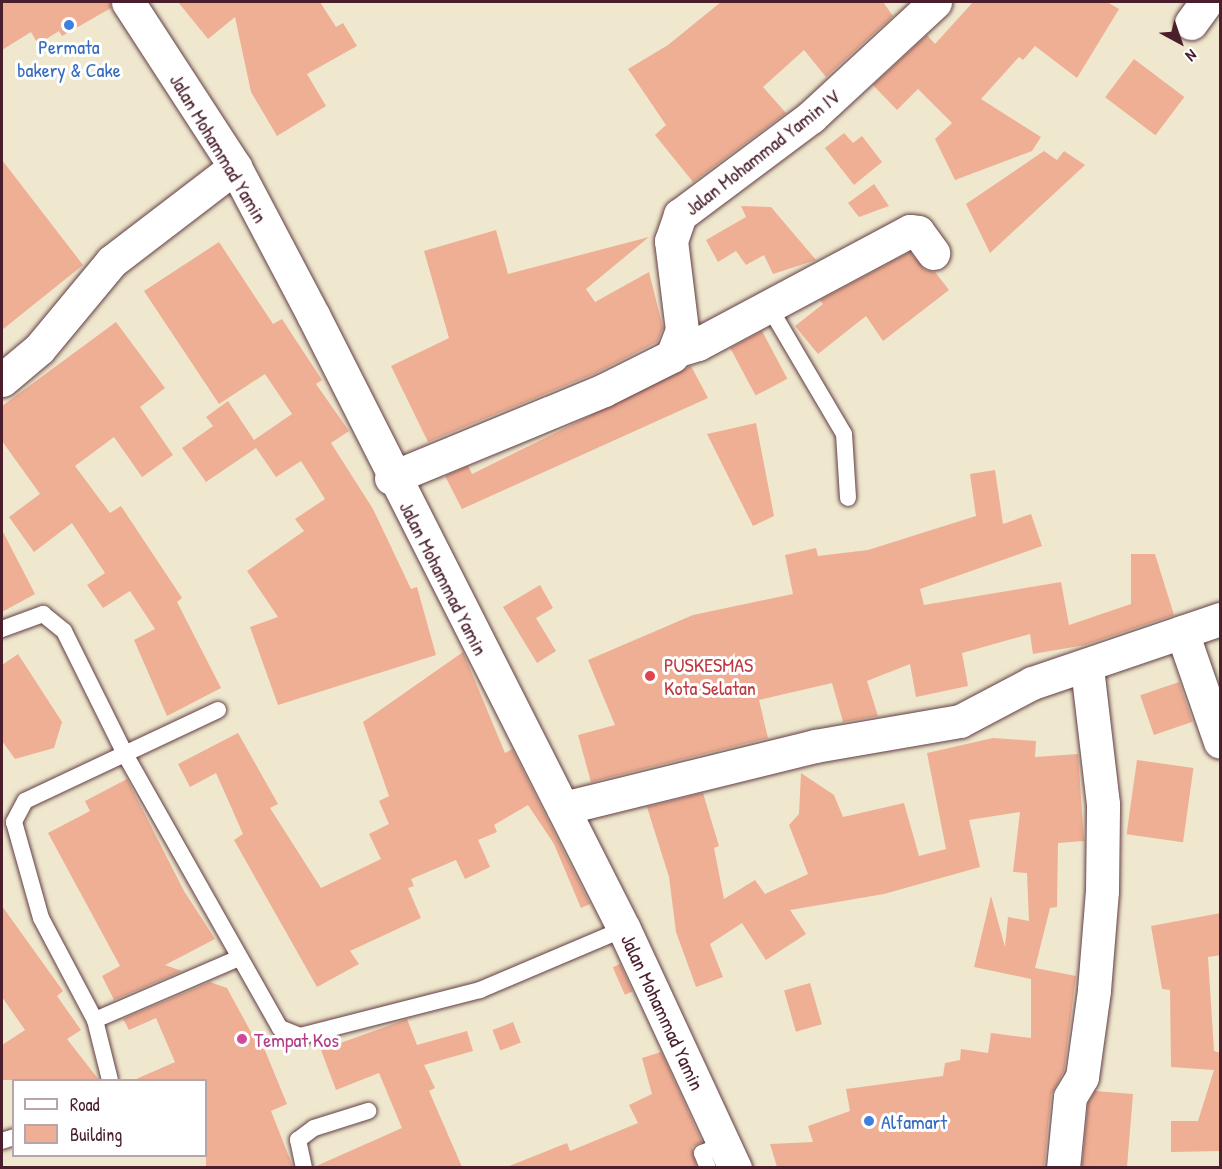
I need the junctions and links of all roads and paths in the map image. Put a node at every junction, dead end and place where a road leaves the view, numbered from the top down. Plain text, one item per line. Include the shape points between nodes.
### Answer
1 (128, 2) edge
2 (935, 2) edge
3 (235, 167) junction
4 (933, 253) dead end
5 (768, 305) junction
6 (675, 351) junction
7 (2, 380) edge
8 (391, 478) junction
9 (848, 498) dead end
10 (1221, 619) edge
11 (2, 629) edge
12 (1182, 632) junction
13 (1087, 668) junction
14 (218, 710) dead end
15 (1221, 742) edge
16 (126, 756) junction
17 (563, 808) junction
18 (624, 929) junction
19 (239, 958) junction
20 (95, 1020) junction
21 (110, 1079) edge
22 (368, 1111) dead end
23 (723, 1160) edge
24 (304, 1167) edge
25 (1063, 1167) edge

1 - 3 street, Jalan Mohammad Yamin
2 - 6 street, Jalan Mohammad Yamin IV via 811,117 680,216 671,241 682,330
3 - 7 street via 112,261 39,349
3 - 8 street, Jalan Mohammad Yamin
4 - 5 street via 915,229
5 - 6 street
5 - 9 lane via 844,434
6 - 8 street via 604,390
8 - 17 street, Jalan Mohammad Yamin
10 - 12 street
11 - 16 lane via 43,614 54,620
12 - 13 street
12 - 15 street
13 - 17 street via 1032,683 960,721 815,746
13 - 25 street via 1103,804 1102,891 1082,1077 1070,1097
14 - 16 lane
16 - 19 lane
16 - 20 lane via 25,801 15,814 41,918
17 - 18 street, Jalan Mohammad Yamin
18 - 19 lane via 480,990 300,1036 280,1028
18 - 23 street, Jalan Mohammad Yamin
19 - 20 lane
20 - 21 lane
22 - 24 lane via 314,1128 298,1140

